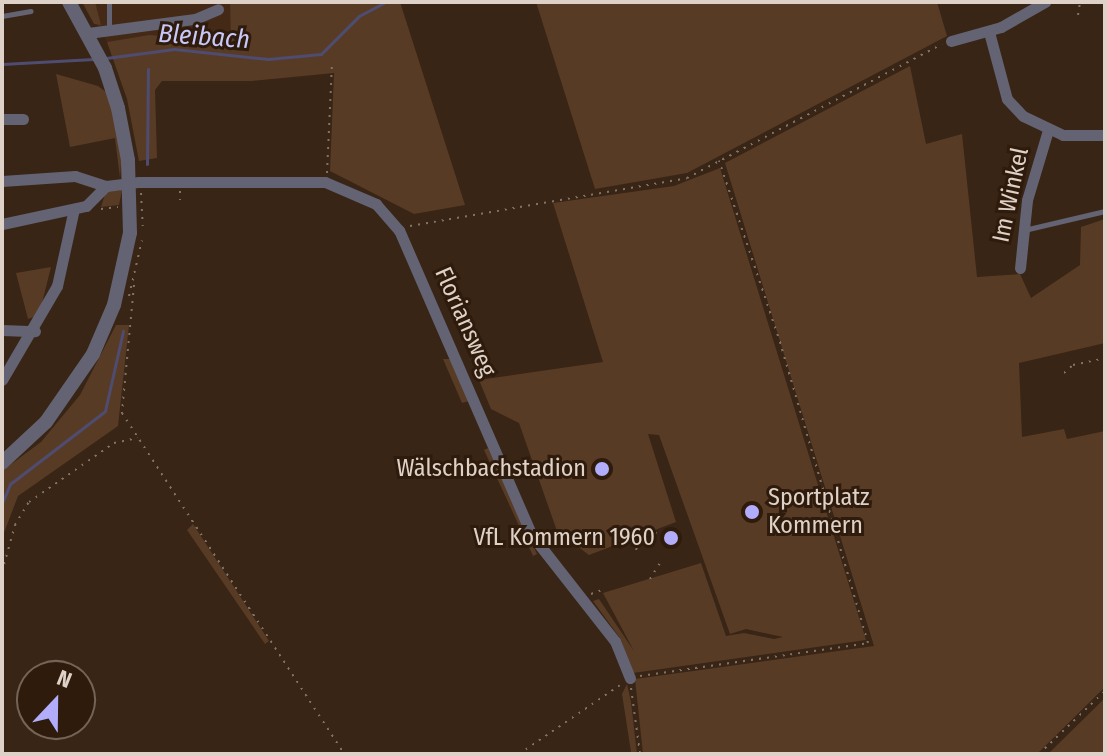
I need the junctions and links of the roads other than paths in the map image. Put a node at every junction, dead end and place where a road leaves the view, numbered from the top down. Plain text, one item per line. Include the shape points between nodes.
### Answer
1 (69, 2) edge
2 (109, 2) edge
3 (1045, 2) edge
4 (218, 9) dead end
5 (31, 11) dead end
6 (2, 16) edge
7 (109, 30) junction
8 (989, 32) junction
9 (91, 40) junction
10 (951, 41) road end
11 (2, 119) edge
12 (23, 119) dead end
13 (1048, 130) junction
14 (1105, 135) edge
15 (2, 181) edge
16 (130, 183) junction
17 (106, 186) junction
18 (74, 209) junction
19 (1105, 211) edge
20 (2, 224) edge
21 (1022, 230) junction
22 (1020, 268) dead end
23 (2, 330) edge
24 (35, 331) junction
25 (2, 380) edge
26 (2, 463) edge
27 (630, 678) road end

1 - 9 street
2 - 7 lane
3 - 8 street
4 - 7 street via 195,19
5 - 6 lane
7 - 9 street
8 - 10 street
8 - 13 street via 1007,99
9 - 16 street via 105,68 125,139
11 - 12 street
13 - 14 street
13 - 21 street, Im Winkel
15 - 17 street via 75,176
16 - 17 street, Floriansweg
16 - 26 street via 126,259 105,328 65,399
16 - 27 street, Floriansweg via 325,182 376,204 399,230 531,534 615,641
17 - 18 street via 97,200
18 - 20 street
18 - 24 street via 57,286
19 - 21 lane
21 - 22 street, Im Winkel
23 - 24 street
24 - 25 street

